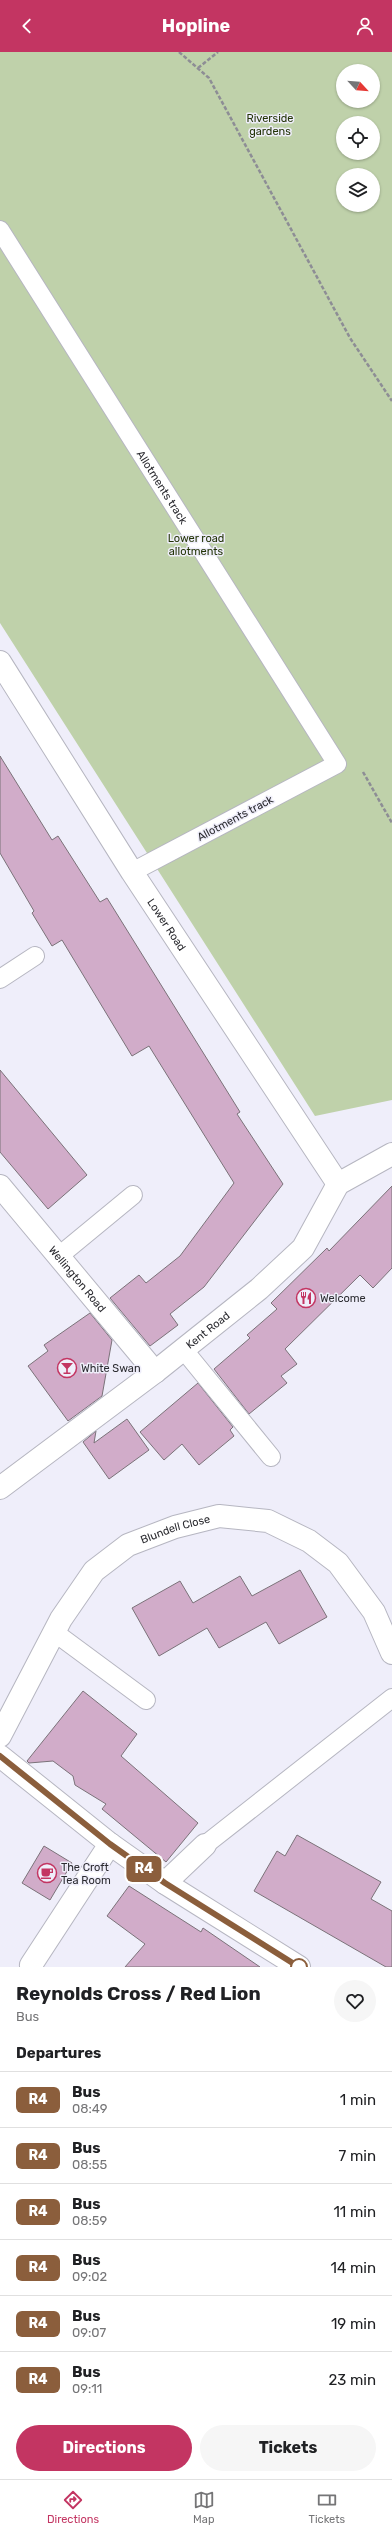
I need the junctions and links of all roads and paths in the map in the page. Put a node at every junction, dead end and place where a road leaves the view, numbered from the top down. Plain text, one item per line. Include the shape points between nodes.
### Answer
1 (179, 52) edge
2 (218, 52) edge
3 (198, 68) junction
4 (0, 230) edge
5 (392, 401) edge
6 (0, 662) edge
7 (337, 764) junction
8 (392, 823) edge
9 (132, 872) junction
10 (35, 956) dead end
11 (0, 979) edge
12 (392, 1154) edge
13 (338, 1184) junction
14 (0, 1186) edge
15 (134, 1195) dead end
16 (59, 1256) junction
17 (183, 1349) junction
18 (155, 1372) junction
19 (271, 1457) dead end
20 (0, 1488) edge
21 (54, 1632) junction
22 (392, 1653) edge
23 (392, 1698) edge
24 (146, 1700) dead end
25 (0, 1736) edge
26 (0, 1756) edge
27 (110, 1844) junction
28 (205, 1845) joint
29 (165, 1883) junction
30 (32, 1967) edge
31 (299, 1967) edge

1 - 3 path
2 - 3 path
3 - 5 path via 209,78 350,338
4 - 7 lane, Allotments track
6 - 9 street, Lower Road
7 - 8 path via 361,768
7 - 9 lane, Allotments track
9 - 13 street, Lower Road
10 - 11 lane
12 - 13 street
13 - 17 street, Kent Road via 303,1248 259,1289
14 - 16 street, Wellington Road
15 - 16 lane
16 - 18 street, Wellington Road
17 - 18 street, Kent Road
17 - 19 lane
18 - 20 street, Kent Road
21 - 22 street, Blundell Close via 94,1571 128,1545 175,1527 220,1516 268,1521 309,1541 338,1563 374,1612
21 - 24 lane
21 - 25 street, Blundell Close
23 - 28 lane
26 - 27 street
27 - 29 street
27 - 30 street
28 - 29 street
29 - 31 street

